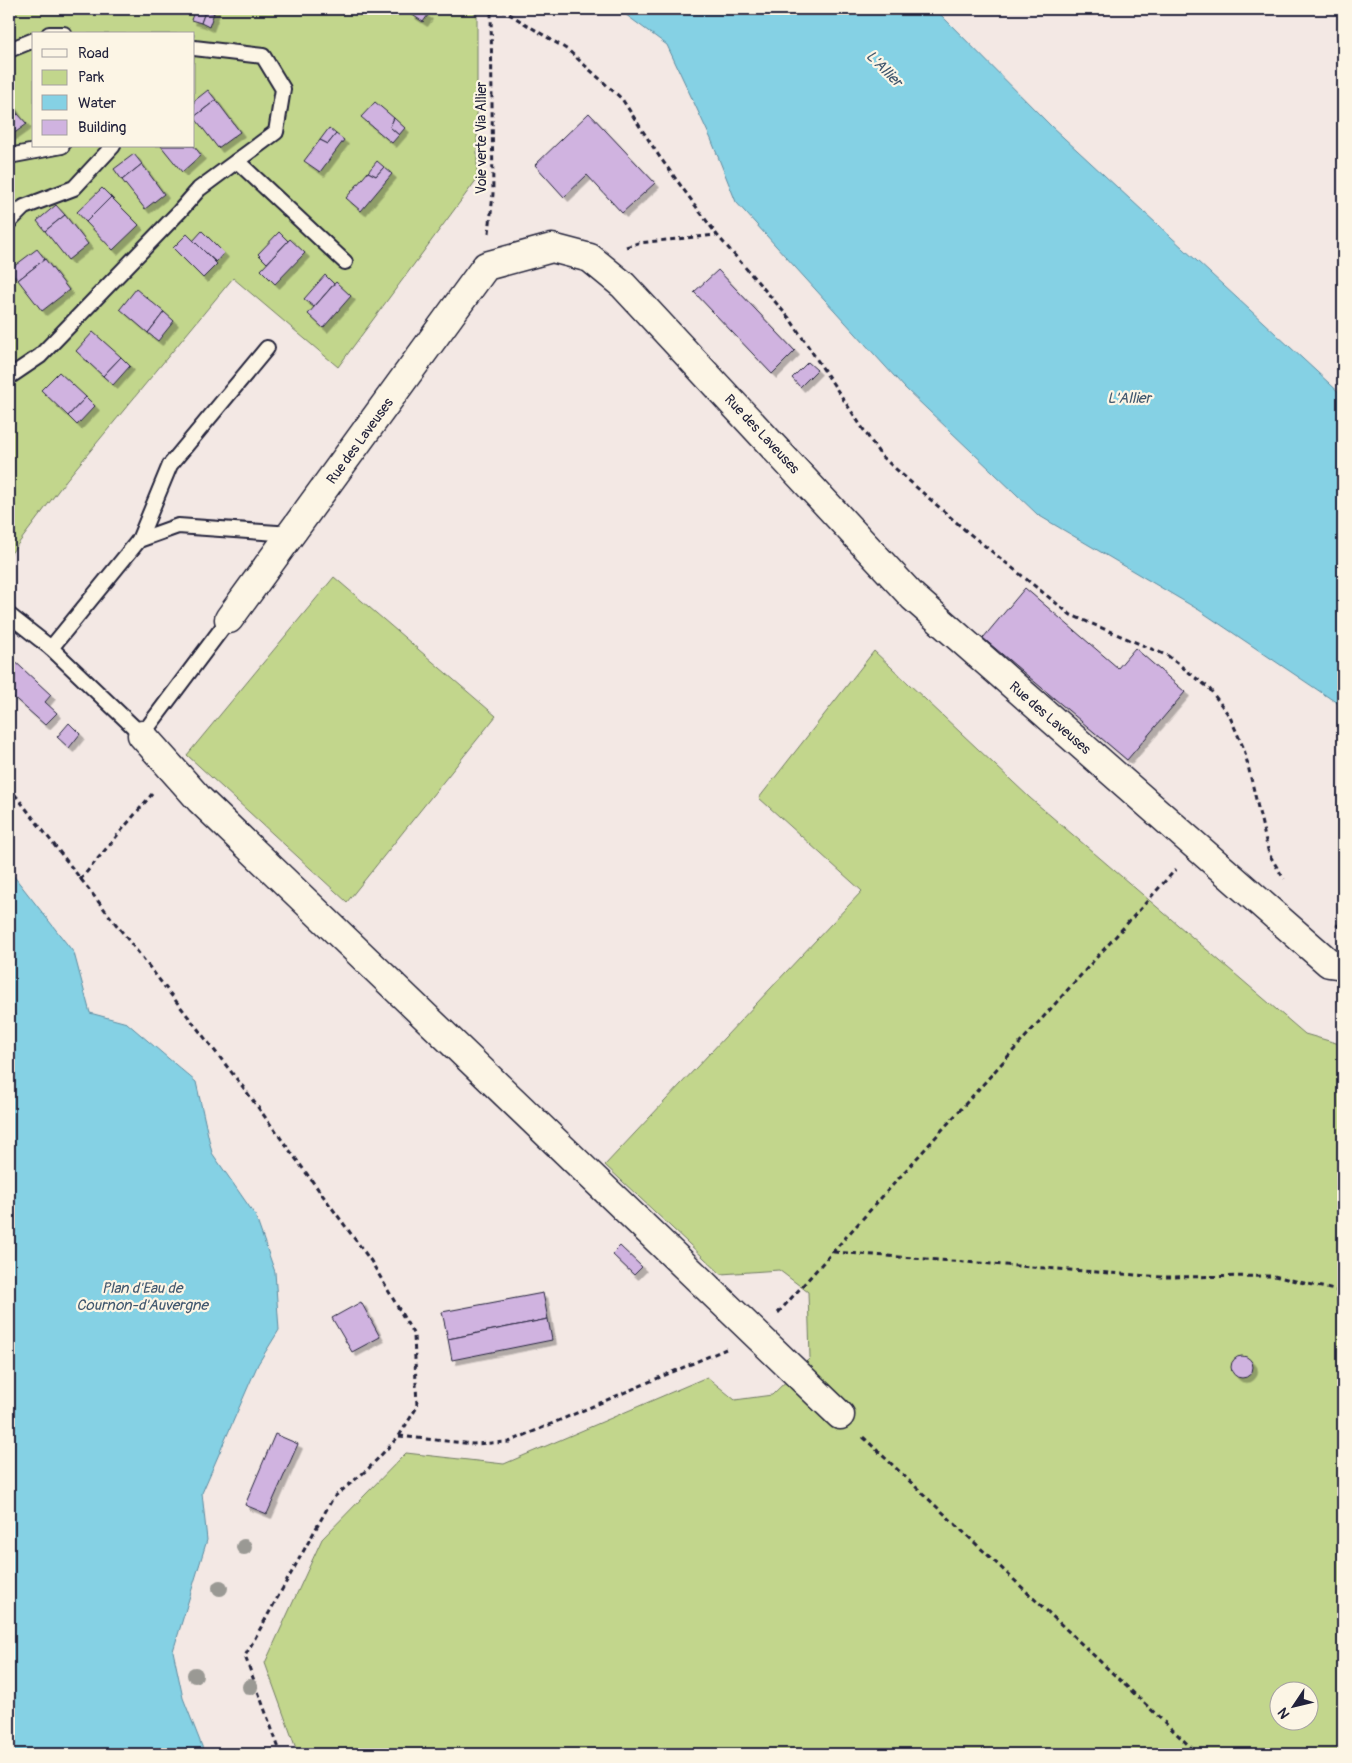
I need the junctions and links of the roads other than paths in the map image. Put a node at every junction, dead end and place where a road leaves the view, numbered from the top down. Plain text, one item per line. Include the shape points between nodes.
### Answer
1 (32, 41) edge
2 (195, 48) edge
3 (9, 50) edge
4 (51, 148) edge
5 (111, 148) edge
6 (9, 156) edge
7 (237, 161) junction
8 (9, 222) edge
9 (345, 262) dead end
10 (267, 348) dead end
11 (9, 376) edge
12 (292, 534) junction
13 (140, 540) junction
14 (9, 615) edge
15 (229, 618) joint
16 (51, 648) junction
17 (142, 735) junction
18 (1343, 965) edge
19 (840, 1415) road end

1 - 3 lane
2 - 7 lane via 264,56 283,89 276,132
4 - 6 lane
5 - 8 lane via 74,188 24,208
7 - 9 lane
7 - 11 lane via 199,189 40,356
10 - 13 lane via 170,465
12 - 13 lane via 178,526
12 - 15 street, Rue des Laveuses
12 - 18 street, Rue des Laveuses via 486,266 552,248 590,258 623,285 913,597 1330,963
13 - 16 lane
14 - 16 lane
15 - 17 lane
16 - 17 lane
17 - 19 street via 200,800

